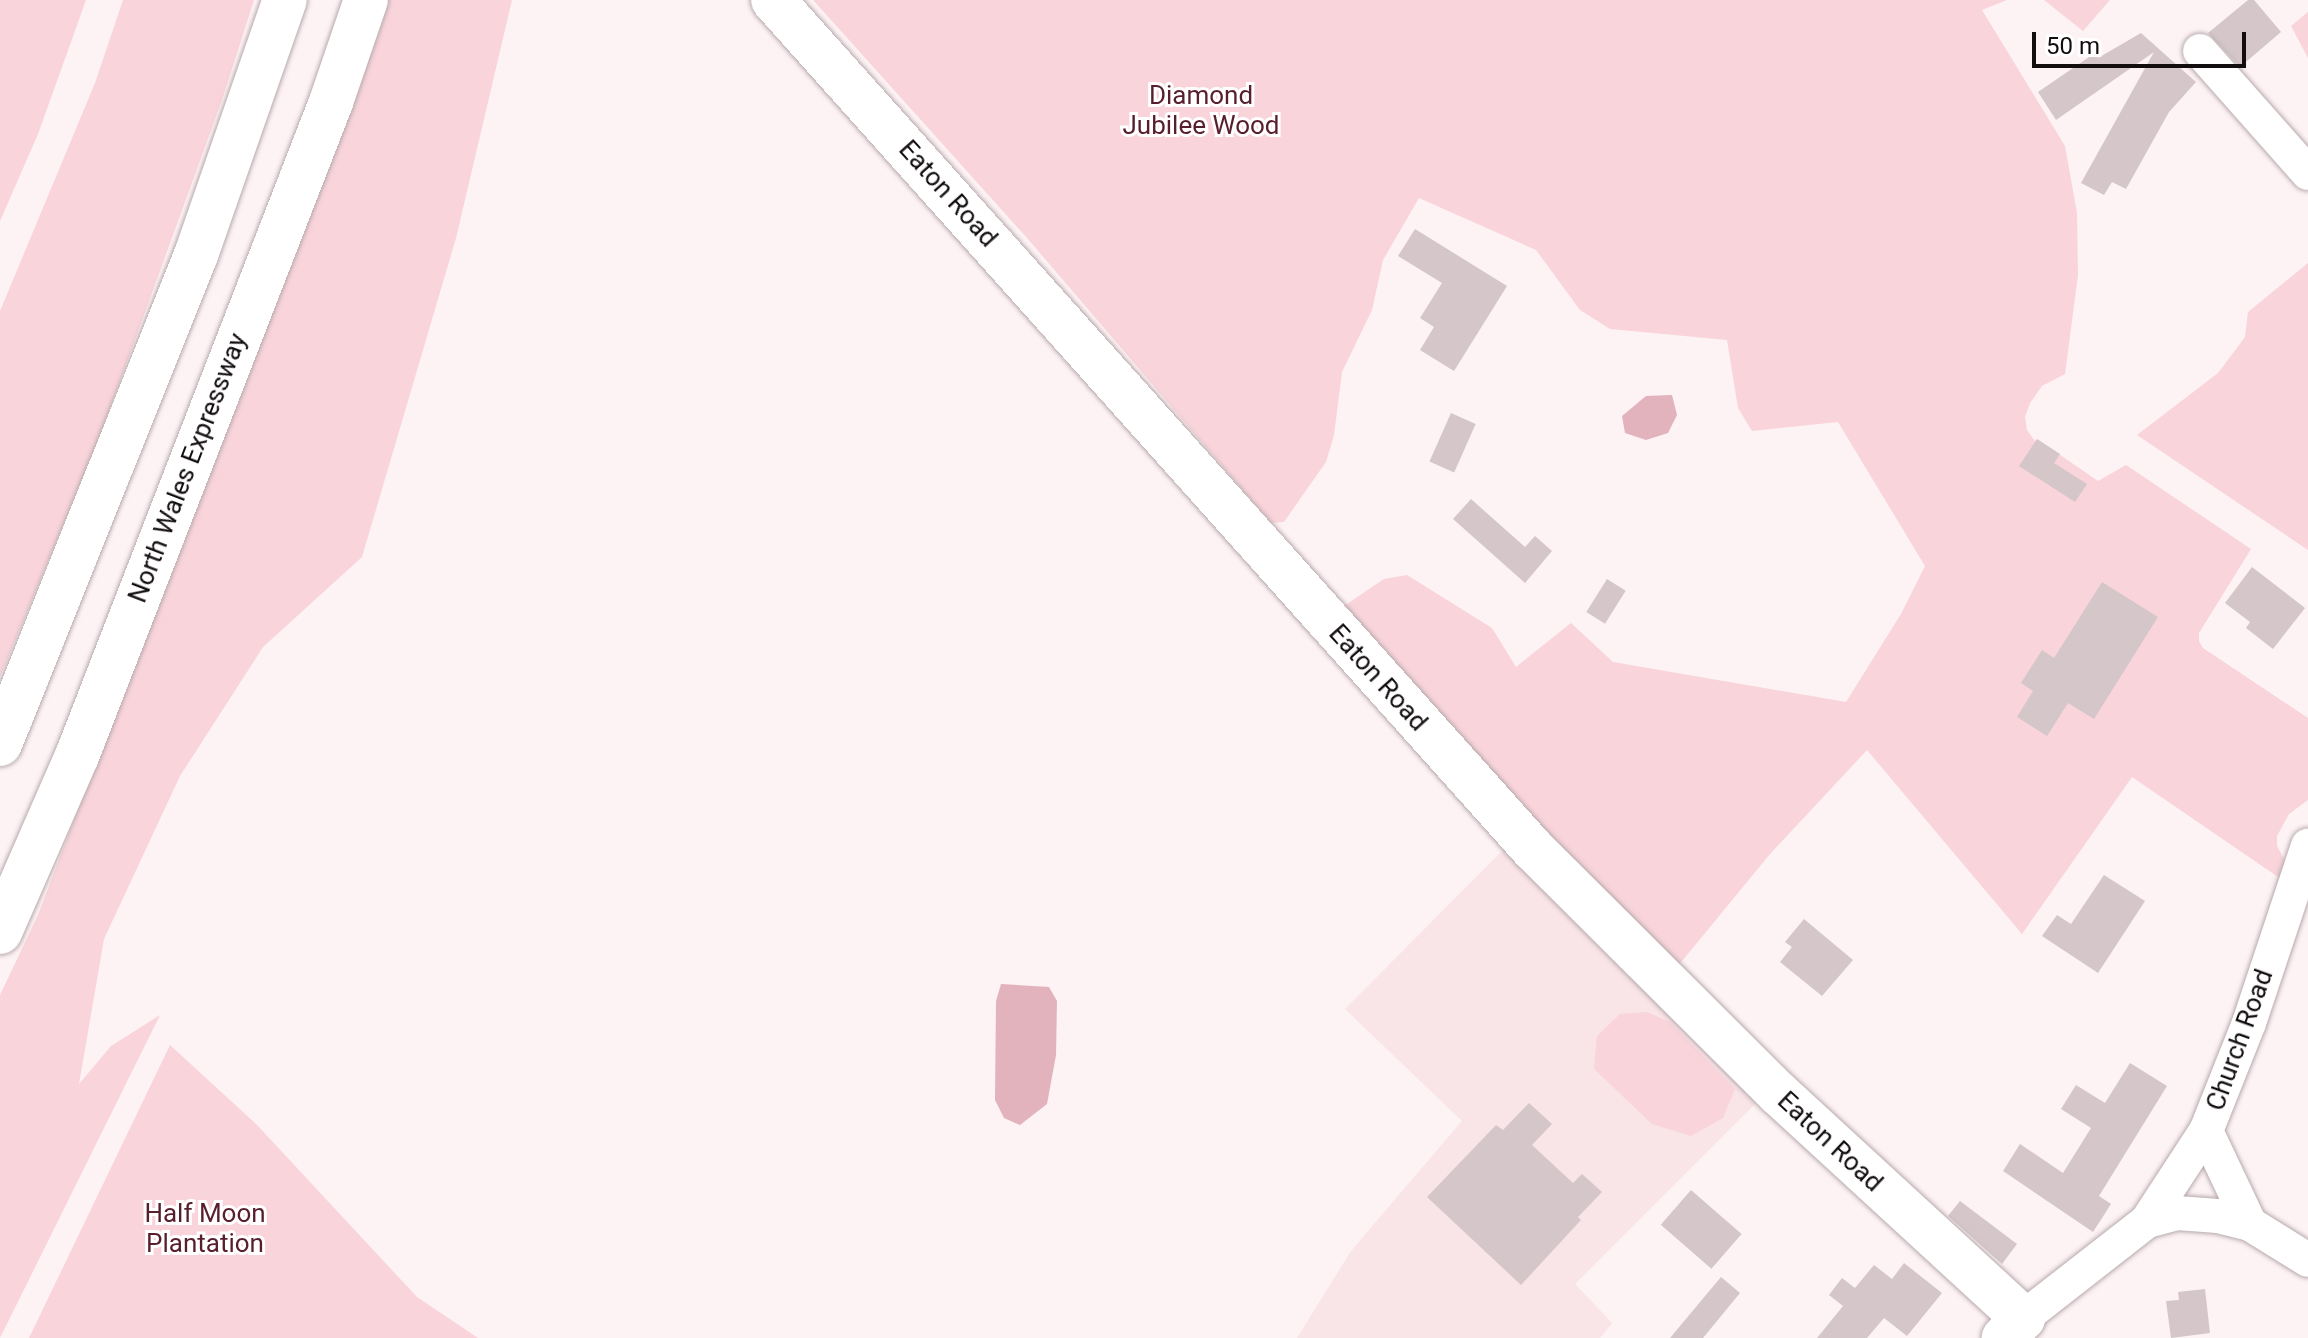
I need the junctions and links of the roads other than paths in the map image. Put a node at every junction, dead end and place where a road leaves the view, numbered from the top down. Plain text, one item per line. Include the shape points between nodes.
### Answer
1 (285, 0) edge
2 (366, 0) edge
3 (773, 0) edge
4 (2200, 51) dead end
5 (2308, 173) edge
6 (0, 744) edge
7 (2308, 846) edge
8 (0, 932) edge
9 (2206, 1131) junction
10 (2147, 1221) junction
11 (2250, 1224) junction
12 (2308, 1260) edge
13 (2014, 1328) edge

1 - 6 main road via 196,255
2 - 8 main road, North Wales Expressway via 77,756
3 - 13 main road, Eaton Road via 1533,849
4 - 5 street
7 - 9 street, Church Road via 2249,1023
9 - 10 street, Church Road
9 - 11 street
10 - 11 street via 2177,1213
10 - 13 street
11 - 12 street

